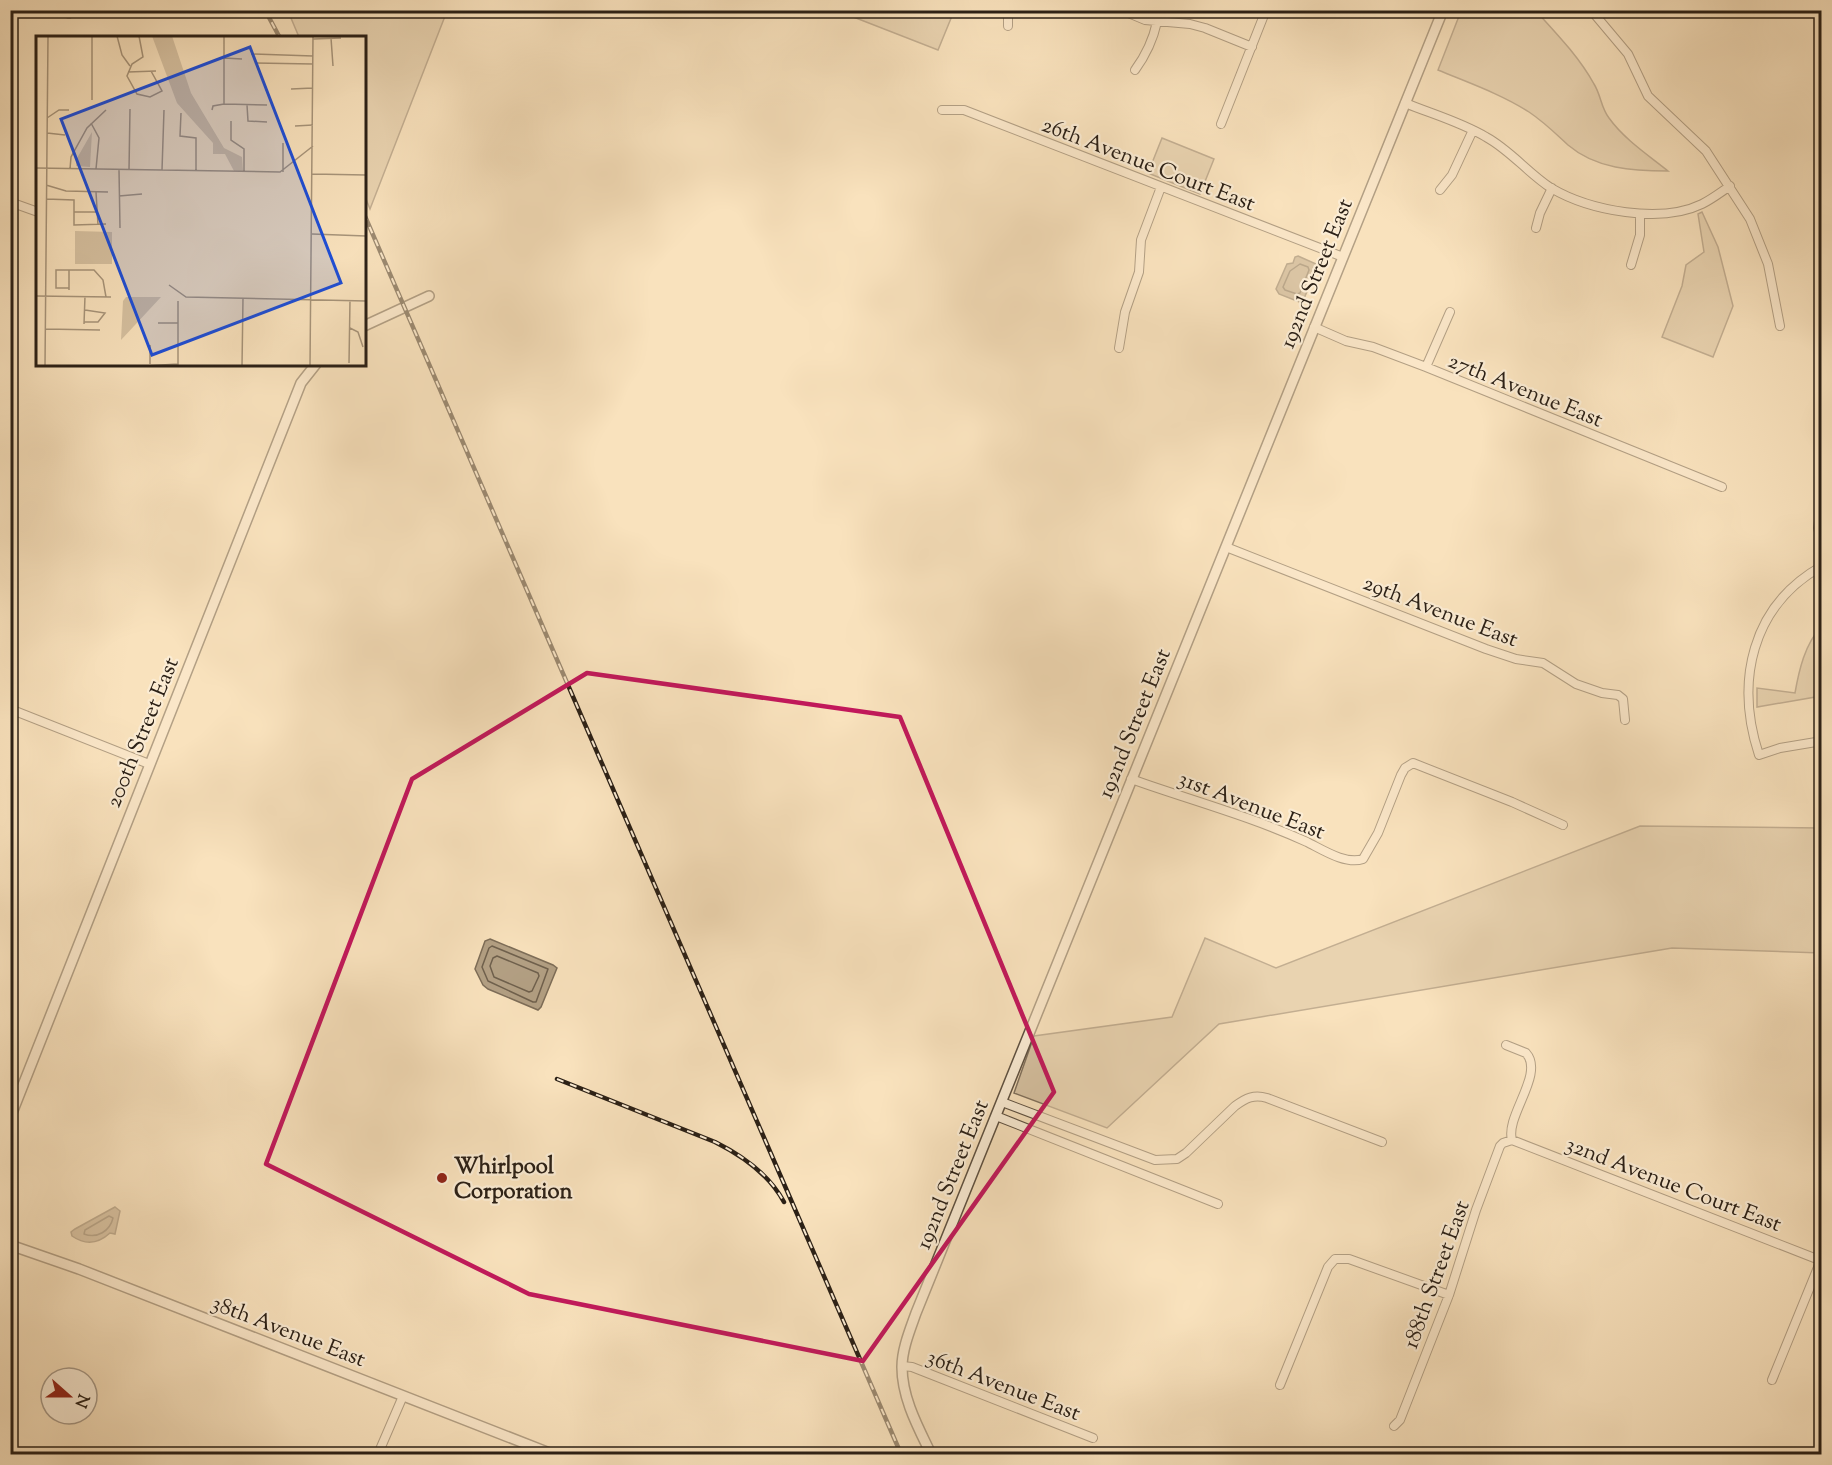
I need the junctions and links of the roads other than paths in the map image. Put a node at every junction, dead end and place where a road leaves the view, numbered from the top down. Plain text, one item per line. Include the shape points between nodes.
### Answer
1 (60, 10) edge
2 (1008, 10) edge
3 (1121, 10) edge
4 (1266, 10) edge
5 (1443, 10) edge
6 (1591, 10) edge
7 (69, 14) dead end
8 (1157, 22) junction
9 (1008, 26) dead end
10 (1252, 47) junction
11 (1135, 70) dead end
12 (1405, 103) junction
13 (942, 110) dead end
14 (1221, 124) dead end
15 (1473, 130) junction
16 (1730, 186) junction
17 (1161, 187) junction
18 (1552, 188) junction
19 (1440, 190) dead end
20 (10, 202) edge
21 (36, 211) edge
22 (1640, 214) junction
23 (1536, 228) dead end
24 (1343, 257) junction
25 (1631, 265) dead end
26 (429, 296) dead end
27 (1450, 312) dead end
28 (366, 325) edge
29 (1780, 326) dead end
30 (1314, 327) junction
31 (1119, 348) dead end
32 (314, 366) edge
33 (1426, 367) junction
34 (1722, 487) dead end
35 (1821, 501) edge
36 (1821, 543) edge
37 (1226, 547) junction
38 (1821, 566) edge
39 (10, 709) edge
40 (1625, 720) dead end
41 (1821, 741) edge
42 (149, 764) junction
43 (1131, 779) junction
44 (1563, 825) dead end
45 (1506, 1045) dead end
46 (1002, 1102) junction
47 (996, 1116) junction
48 (10, 1118) edge
49 (1512, 1140) junction
50 (1382, 1142) dead end
51 (1218, 1204) dead end
52 (10, 1245) edge
53 (1821, 1260) edge
54 (1449, 1295) junction
55 (902, 1366) junction
56 (1772, 1380) dead end
57 (1280, 1385) dead end
58 (403, 1396) junction
59 (1394, 1426) dead end
60 (1093, 1438) dead end
61 (378, 1455) edge
62 (552, 1455) edge
63 (931, 1455) edge

1 - 7 street
2 - 9 street
3 - 8 street
4 - 10 street
5 - 12 street, 192nd Street East
6 - 16 street via 1628,54 1648,96 1706,151
8 - 10 street via 1190,24
8 - 11 street via 1145,57
10 - 14 street
12 - 15 street
12 - 24 street, 192nd Street East
13 - 17 street, 26th Avenue Court East via 964,110
15 - 18 street via 1504,149
15 - 19 street via 1452,175
16 - 22 street via 1702,204
16 - 29 street via 1750,219 1768,264
17 - 24 street, 26th Avenue Court East
17 - 31 street via 1142,240 1139,272 1125,312
18 - 22 street via 1585,203
18 - 23 street
20 - 21 street
22 - 25 street via 1640,235
24 - 30 street, 192nd Street East
26 - 28 street
27 - 33 street
30 - 33 street, 27th Avenue East
30 - 37 street, 192nd Street East
32 - 42 street, 200th Street East via 301,383
33 - 34 street, 27th Avenue East
35 - 36 street
37 - 40 street, 29th Avenue East via 1486,649 1543,663 1576,684 1618,695 1623,699
37 - 43 street, 192nd Street East
38 - 41 street via 1782,599 1765,625 1749,672 1748,708 1759,754
39 - 42 street
42 - 48 street, 200th Street East
43 - 44 street, 31st Avenue East via 1360,861 1378,833 1401,775 1413,763
43 - 46 street, 192nd Street East
45 - 49 street via 1526,1053 1530,1063 1528,1083 1511,1129
46 - 47 street, 192nd Street East
46 - 50 street via 1155,1160 1177,1159 1235,1106 1254,1096
47 - 51 street
47 - 55 street, 192nd Street East via 915,1313
49 - 53 street, 32nd Avenue Court East
49 - 54 street, 188th Street East via 1500,1146
52 - 58 street, 38th Avenue East
53 - 56 street
54 - 57 street via 1339,1257 1328,1267
54 - 59 street, 188th Street East via 1400,1420
55 - 60 street, 36th Avenue East
55 - 63 street, 192nd Street East via 905,1394
58 - 61 street
58 - 62 street, 38th Avenue East

